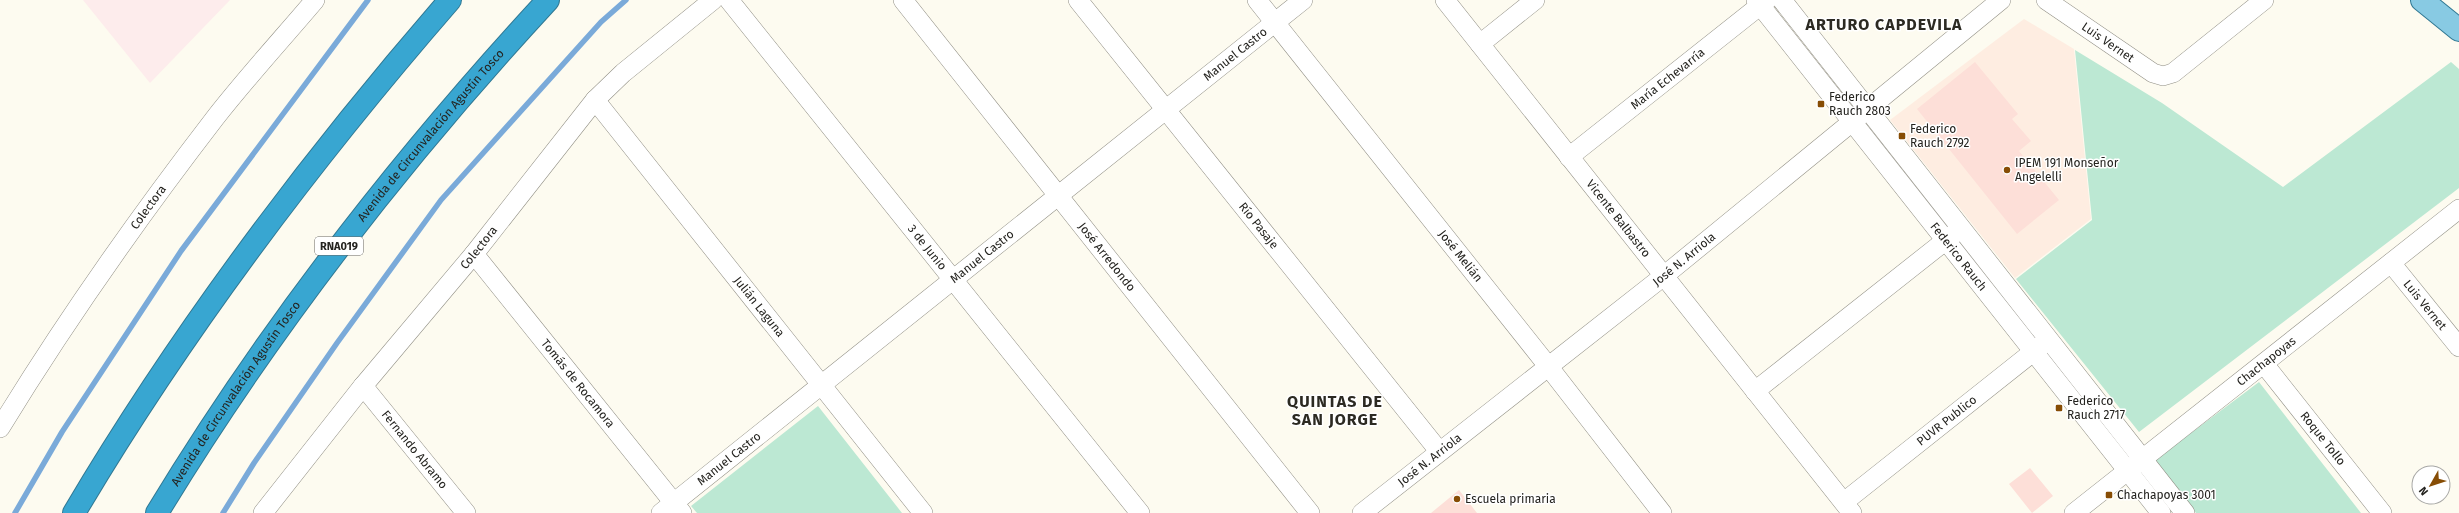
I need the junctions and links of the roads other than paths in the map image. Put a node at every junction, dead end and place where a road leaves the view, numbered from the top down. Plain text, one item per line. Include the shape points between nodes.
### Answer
1 (315, 0) edge
2 (433, 0) edge
3 (450, 0) edge
4 (548, 0) edge
5 (713, 0) edge
6 (729, 0) edge
7 (903, 0) edge
8 (1078, 0) edge
9 (1257, 0) edge
10 (1303, 0) edge
11 (1445, 0) edge
12 (1535, 0) edge
13 (1782, 0) edge
14 (2001, 0) edge
15 (2046, 0) edge
16 (2264, 0) edge
17 (2422, 0) edge
18 (1761, 2) edge
19 (1275, 22) junction
20 (2457, 25) edge
21 (1480, 44) junction
22 (397, 62) junction
23 (595, 100) junction
24 (1866, 110) junction
25 (1166, 111) junction
26 (1851, 121) junction
27 (1569, 157) junction
28 (1057, 197) junction
29 (2459, 209) edge
30 (1961, 229) junction
31 (1946, 241) junction
32 (474, 254) junction
33 (2391, 262) junction
34 (1665, 275) junction
35 (953, 279) junction
36 (2049, 339) junction
37 (2459, 347) edge
38 (2034, 352) junction
39 (2264, 364) junction
40 (1548, 366) junction
41 (820, 385) junction
42 (363, 386) junction
43 (1755, 391) junction
44 (0, 428) edge
45 (1439, 451) junction
46 (2143, 460) junction
47 (2128, 471) junction
48 (1848, 508) edge
49 (672, 510) edge
50 (74, 513) edge
51 (157, 513) edge
52 (263, 513) edge
53 (466, 513) edge
54 (923, 513) edge
55 (1140, 513) edge
56 (1310, 513) edge
57 (1362, 513) edge
58 (1662, 513) edge
59 (2074, 513) edge
60 (2161, 513) edge
61 (2185, 513) edge
62 (2382, 513) edge

1 - 44 street, Colectora via 216,116 112,256 69,317
2 - 22 highway
3 - 22 highway
4 - 51 highway, Avenida de Circunvalación Agustín Tosco / RNA019 via 432,129 358,221 242,379
5 - 23 street, Colectora via 623,73
6 - 35 street, 3 de Junio
7 - 28 street, José Arredondo
8 - 25 street, Río Pasaje
9 - 19 street, José Melián
10 - 19 street, Manuel Castro
11 - 21 street, Vicente Balbastro
12 - 21 street
13 - 24 street, Federico Rauch
14 - 24 street, José N. Arriola
15 - 16 street, Luis Vernet via 2153,73 2163,76 2173,73
17 - 20 main road
18 - 26 street, Federico Rauch
18 - 27 street, María Echevarría
19 - 25 street, Manuel Castro
19 - 40 street, José Melián
21 - 27 street, Vicente Balbastro
22 - 50 highway via 314,162 228,277 140,404
23 - 32 street, Colectora
23 - 41 street, Julián Laguna
24 - 26 street, José N. Arriola
24 - 30 street, Federico Rauch
25 - 28 street, Manuel Castro
25 - 45 street, Río Pasaje
26 - 31 street, Federico Rauch
26 - 34 street, José N. Arriola
27 - 34 street, Vicente Balbastro
28 - 35 street, Manuel Castro
28 - 56 street, José Arredondo
29 - 33 street, Chachapoyas
30 - 31 street
30 - 36 street, Federico Rauch
31 - 38 street, Federico Rauch
31 - 43 street
32 - 42 street, Colectora
32 - 49 street, Tomás de Rocamora
33 - 37 street, Luis Vernet
33 - 39 street, Chachapoyas
34 - 40 street, José N. Arriola
34 - 43 street, Vicente Balbastro
35 - 41 street, Manuel Castro
35 - 55 street, 3 de Junio
36 - 38 street, PUVR Publico
36 - 46 street, Federico Rauch
38 - 47 street, Federico Rauch
38 - 48 street, PUVR Publico
39 - 46 street, Chachapoyas
39 - 62 street, Roque Tollo
40 - 45 street, José N. Arriola
40 - 58 street, José Melián
41 - 49 street, Manuel Castro
41 - 54 street, Julián Laguna
42 - 52 street, Colectora
42 - 53 street, Fernando Abramo
43 - 48 street, Vicente Balbastro
45 - 57 street, José N. Arriola
46 - 47 street, Chachapoyas
46 - 61 street, Federico Rauch
47 - 59 street, Chachapoyas
47 - 60 street, Federico Rauch

